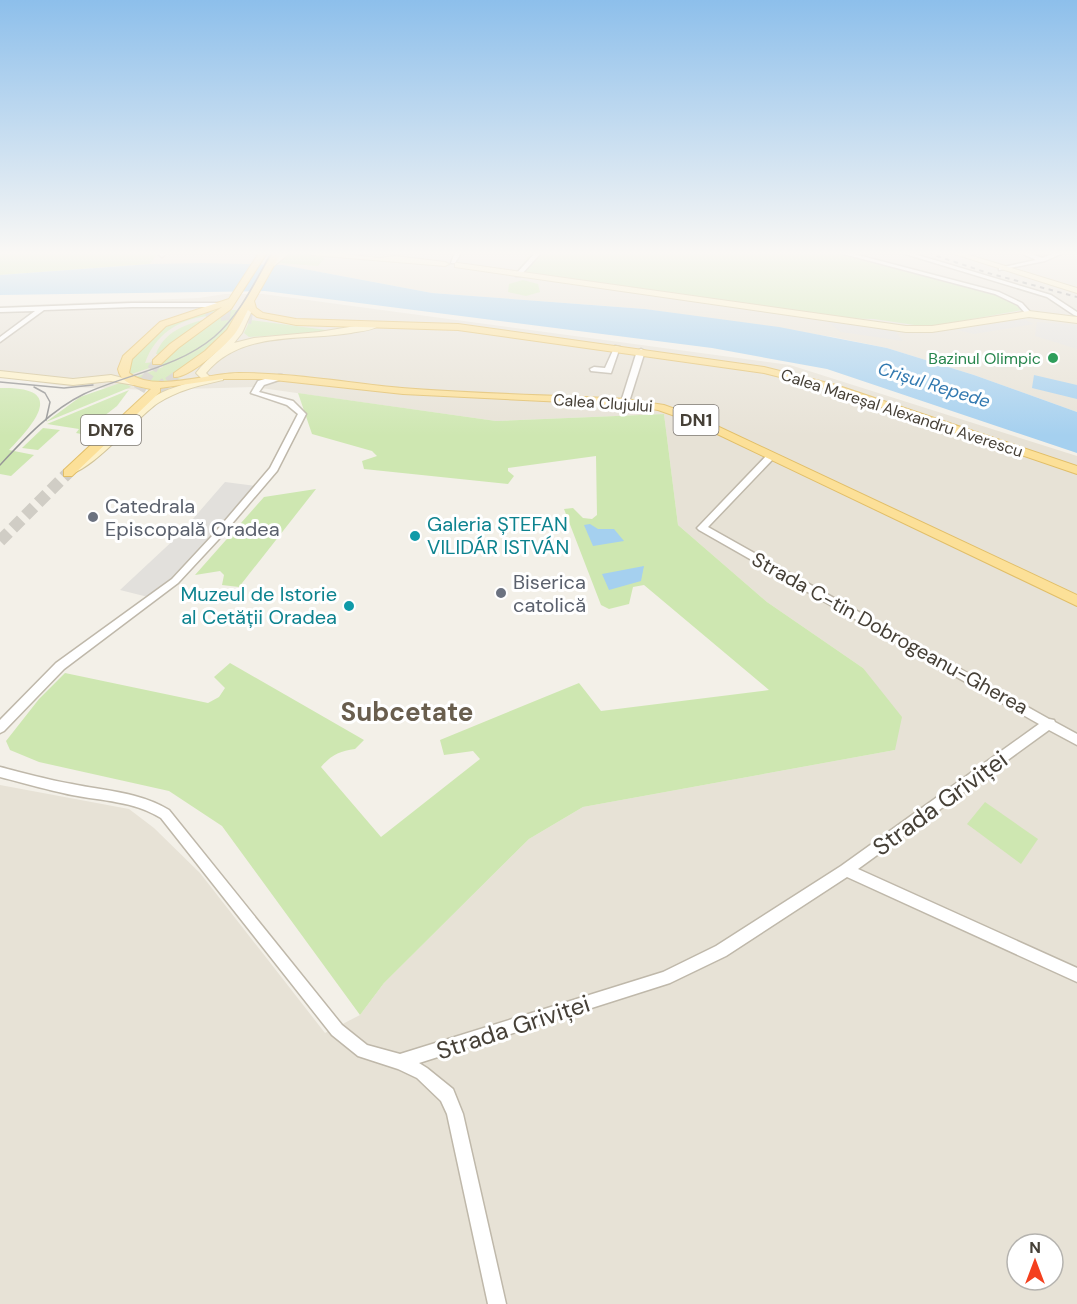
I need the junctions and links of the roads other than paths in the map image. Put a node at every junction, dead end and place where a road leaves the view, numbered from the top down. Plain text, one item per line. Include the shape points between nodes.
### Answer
1 (35, 314) edge
2 (188, 314) tunnel mouth
3 (214, 314) tunnel mouth
4 (242, 314) edge
5 (246, 314) edge
6 (259, 314) tunnel mouth
7 (797, 314) edge
8 (1029, 314) joint
9 (1077, 315) edge
10 (206, 318) tunnel mouth
11 (252, 319) tunnel mouth
12 (374, 326) junction
13 (238, 333) junction
14 (0, 340) edge
15 (248, 341) junction
16 (617, 347) junction
17 (641, 351) junction
18 (128, 358) junction
19 (594, 369) dead end
20 (0, 374) edge
21 (231, 376) junction
22 (206, 378) junction
23 (176, 379) junction
24 (255, 380) junction
25 (73, 382) junction
26 (136, 386) junction
27 (156, 390) tunnel mouth
28 (625, 402) junction
29 (771, 456) junction
30 (1077, 470) edge
31 (62, 472) junction
32 (1077, 601) edge
33 (1050, 723) junction
34 (4, 724) edge
35 (0, 735) edge
36 (1077, 740) edge
37 (0, 765) edge
38 (0, 771) edge
39 (16, 775) junction
40 (846, 870) junction
41 (1077, 975) edge
42 (400, 1062) junction
43 (497, 1304) edge

1 - 14 street
2 - 18 main road via 163,324
3 - 10 main road via 153,362 154,347 162,337 181,325
4 - 23 main road via 222,342
5 - 13 street
6 - 12 main road, Calea Mareșal Alexandru Averescu via 296,322
7 - 8 street via 906,329 932,329
8 - 9 street
11 - 12 main road via 311,328
12 - 15 street
12 - 16 main road, Calea Mareșal Alexandru Averescu via 448,326
13 - 15 street
13 - 23 street via 212,359
15 - 22 street via 228,350 204,369 201,373
16 - 17 main road, Calea Mareșal Alexandru Averescu
16 - 19 street via 608,371
17 - 28 street
17 - 30 main road, Calea Mareșal Alexandru Averescu via 764,370 821,384
18 - 25 street via 103,376
18 - 26 main road via 123,372
20 - 25 street
21 - 22 main road, Calea Clujului / DN1
21 - 24 main road, Calea Clujului / DN1
21 - 31 street, Calea Clujului via 161,397 92,459
22 - 23 main road, Calea Clujului / DN1
23 - 26 main road, DN1 via 154,386
24 - 28 main road, Calea Clujului / DN1 via 279,377 402,391
24 - 34 street via 256,395 290,403 302,414 274,469 175,580 60,666
25 - 26 street via 111,378
26 - 31 main road, DN76
27 - 31 main road, DN76
28 - 29 main road, Calea Clujului / DN1 via 678,413
29 - 32 main road, Calea Clujului / DN1
29 - 33 street, Strada C-tin Dobrogeanu-Gherea via 702,528
33 - 36 street, Strada C-tin Dobrogeanu-Gherea
33 - 40 street, Strada Griviței
34 - 35 street
37 - 39 street
38 - 39 street
39 - 42 street via 64,789 136,800 165,814 337,1030 363,1051
40 - 41 street
40 - 42 street, Strada Griviței via 721,951 665,978
42 - 43 street via 436,1083 447,1095 455,1114

